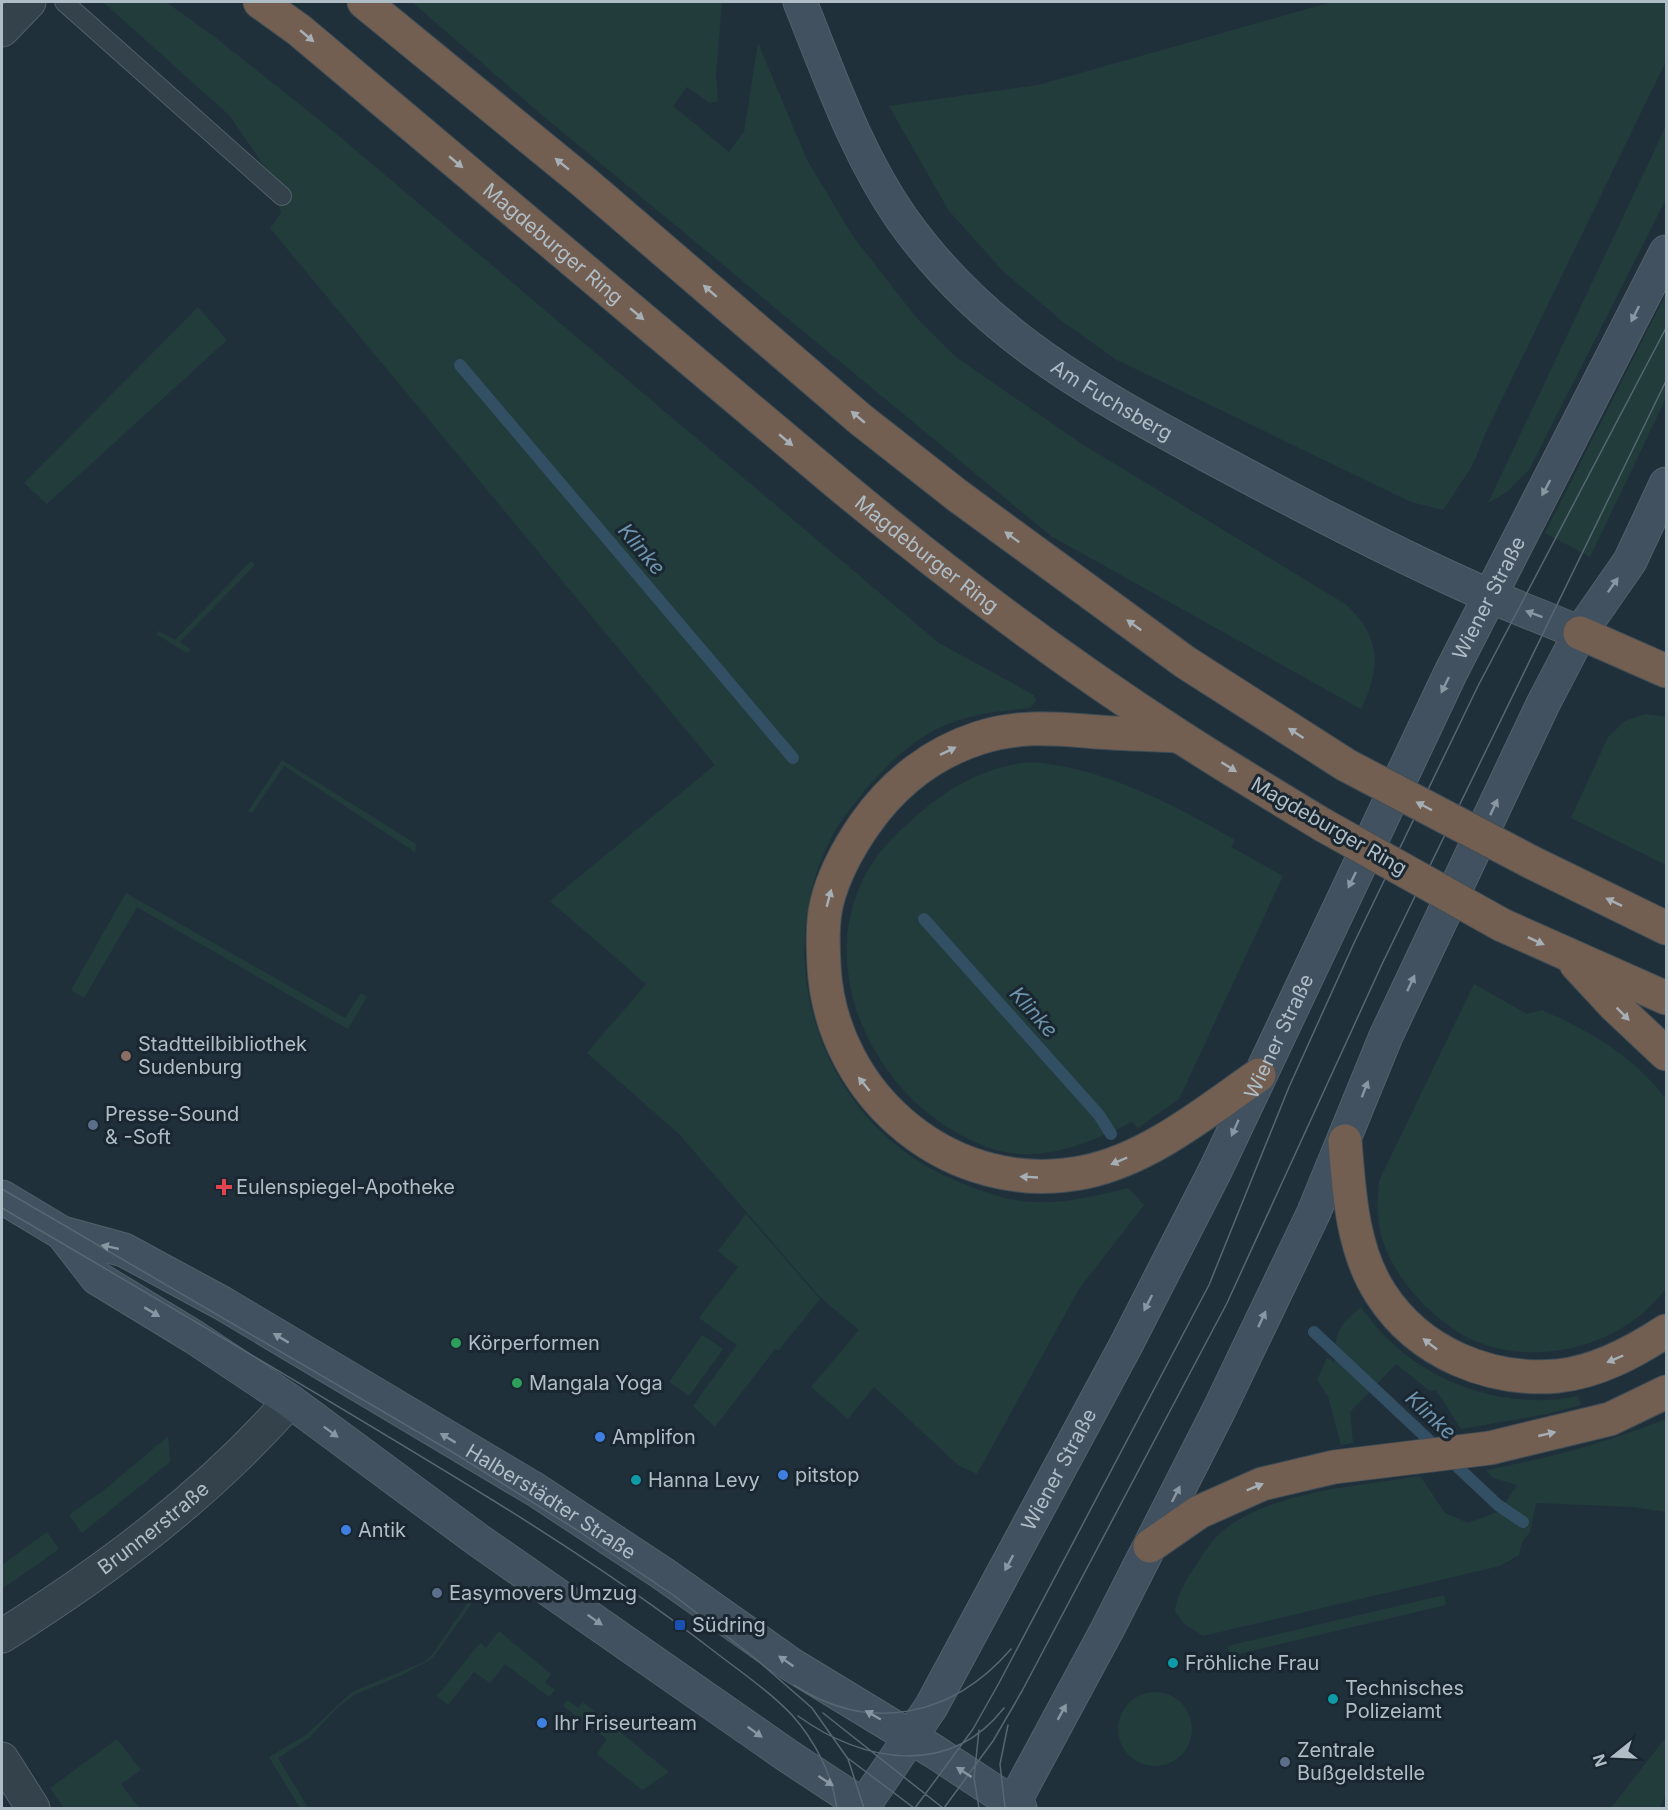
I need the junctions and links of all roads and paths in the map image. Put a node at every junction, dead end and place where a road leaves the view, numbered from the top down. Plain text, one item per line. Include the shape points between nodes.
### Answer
1 (29, 2) edge
2 (64, 2) edge
3 (260, 2) edge
4 (364, 2) edge
5 (800, 2) edge
6 (2, 30) edge
7 (282, 196) dead end
8 (1666, 252) edge
9 (1666, 484) edge
10 (1489, 595) junction
11 (1580, 633) junction
12 (1666, 672) edge
13 (1179, 736) junction
14 (1666, 928) edge
15 (1569, 956) junction
16 (1666, 998) edge
17 (1666, 1054) edge
18 (1259, 1075) junction
19 (1345, 1141) junction
20 (2, 1197) edge
21 (62, 1233) junction
22 (1666, 1331) edge
23 (1666, 1392) edge
24 (290, 1401) junction
25 (1150, 1546) junction
26 (2, 1636) edge
27 (911, 1738) junction
28 (2, 1759) edge
29 (1015, 1807) edge
30 (864, 1808) edge
31 (33, 1809) edge

1 - 6 street
2 - 7 lane
3 -> 13 highway, Magdeburger Ring via 299,30 874,514 1002,611
14 -> 4 highway, bridge via 1346,765 1185,662 860,419 584,182
5 - 10 main road, Am Fuchsberg via 856,138 898,213 956,283 1021,342 1102,397 1311,511
8 -> 10 main road, Wiener Straße
11 -> 9 main road via 1630,561
11 -> 10 main road, Am Fuchsberg
10 -> 18 main road, Wiener Straße
11 - 12 highway
19 -> 11 main road via 1386,1036 1542,704
13 -> 15 highway, Magdeburger Ring, bridge via 1323,825 1502,925
18 -> 13 highway via 1198,1117 1119,1162 1087,1172 1021,1177 974,1165 923,1139 879,1100 851,1065 827,996 823,954 827,902 841,865 872,814 896,786 948,750 990,734 1039,728
15 - 16 highway, Magdeburger Ring
15 -> 17 highway
18 -> 27 main road, Wiener Straße via 1126,1345
22 -> 19 highway via 1637,1350 1602,1365 1560,1376 1517,1377 1441,1352 1406,1325 1381,1294 1367,1265 1350,1202
25 -> 19 main road via 1219,1410
20 - 21 main road, Halberstädter Straße
21 -> 24 main road, Halberstädter Straße via 97,1278
27 -> 21 main road, Halberstädter Straße via 792,1665 536,1490 124,1250
25 -> 23 highway via 1199,1512 1262,1484 1334,1467 1490,1448 1610,1419
24 - 26 street, Brunnerstraße via 144,1539
24 -> 30 main road, Halberstädter Straße via 478,1540
29 -> 25 main road
29 -> 27 main road, Halberstädter Straße
27 - 30 main road, Wiener Straße
28 - 31 street

